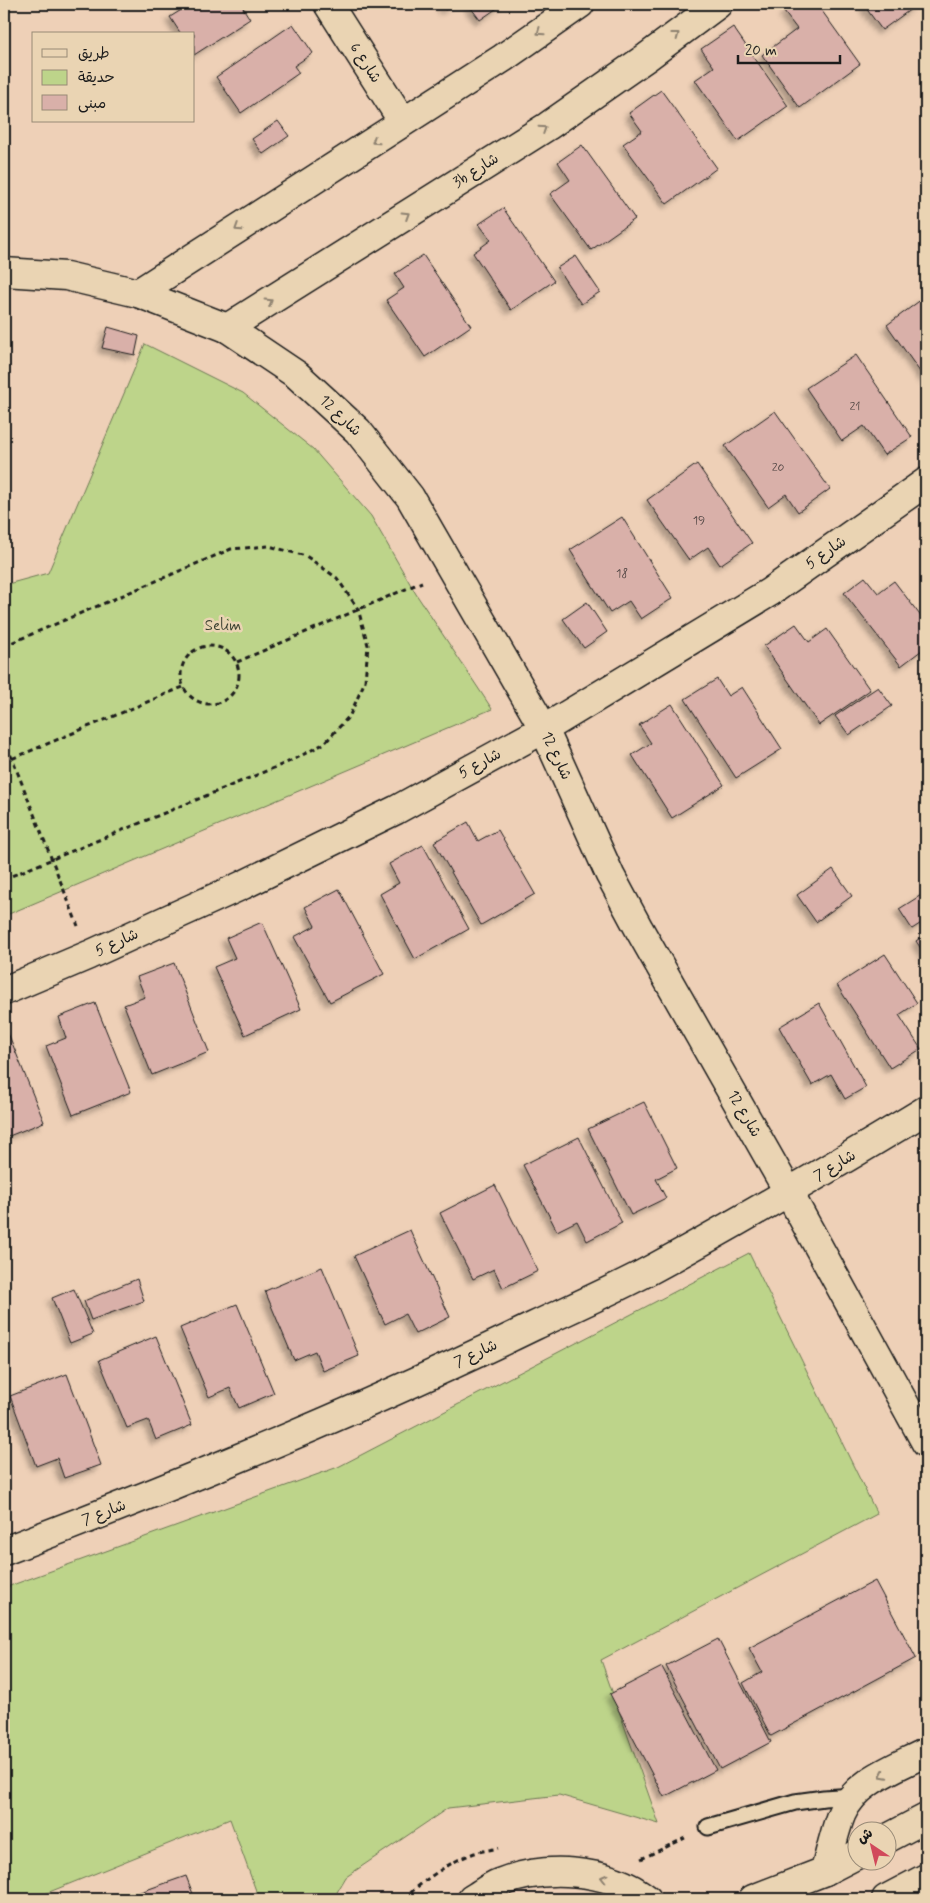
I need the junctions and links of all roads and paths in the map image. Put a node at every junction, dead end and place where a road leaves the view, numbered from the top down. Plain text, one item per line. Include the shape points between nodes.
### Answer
1 (328, 4) edge
2 (580, 4) edge
3 (718, 4) edge
4 (403, 122) junction
5 (4, 272) edge
6 (138, 293) junction
7 (227, 328) junction
8 (926, 482) edge
9 (452, 568) junction
10 (358, 609) junction
11 (4, 646) edge
12 (237, 662) junction
13 (183, 687) junction
14 (544, 729) junction
15 (4, 738) edge
16 (12, 758) junction
17 (4, 762) edge
18 (52, 859) junction
19 (4, 879) edge
20 (89, 955) junction
21 (4, 991) edge
22 (926, 1110) edge
23 (789, 1193) junction
24 (926, 1443) edge
25 (4, 1551) edge
26 (926, 1752) edge
27 (853, 1796) junction
28 (926, 1818) edge
29 (708, 1827) dead end
30 (898, 1833) edge
31 (848, 1859) edge
32 (825, 1871) junction
33 (926, 1878) edge
34 (472, 1899) edge
35 (647, 1899) edge
36 (753, 1899) edge
37 (886, 1899) edge

1 - 4 street, شارع 6
2 -> 4 street
7 -> 3 street, 3b شارع via 548,126
4 -> 6 street
5 - 6 street, شارع 12 via 66,276
6 - 7 street, شارع 12
7 - 9 street, شارع 12 via 297,375 358,432 410,496
8 - 14 street, شارع 5 via 770,592
9 - 10 path
9 - 14 street, شارع 12
10 - 11 path via 337,578 306,556 269,546 231,549
10 - 12 path
10 - 18 path via 368,645 365,682 350,715 325,743 293,760
12 - 13 path via 227,650 213,645 198,648 186,658 181,672
12 - 13 path via 240,677 234,691 223,701 208,704 193,698
13 - 16 path
14 - 20 street, شارع 5 via 396,810
14 - 23 street, شارع 12 via 638,929
15 - 16 path
16 - 17 path
16 - 18 path
18 - 19 path
18 - 20 path
20 - 21 street, شارع 5
22 - 23 street, شارع 7
23 - 24 street, شارع 12
23 - 25 street, شارع 7 via 640,1275 469,1358 166,1490
26 -> 27 street via 868,1782
27 - 29 lane via 795,1802
27 - 32 street via 842,1814
28 - 30 street
31 - 32 street
32 - 36 street
33 - 37 street
35 -> 34 street via 609,1879 572,1872 525,1876 498,1884

